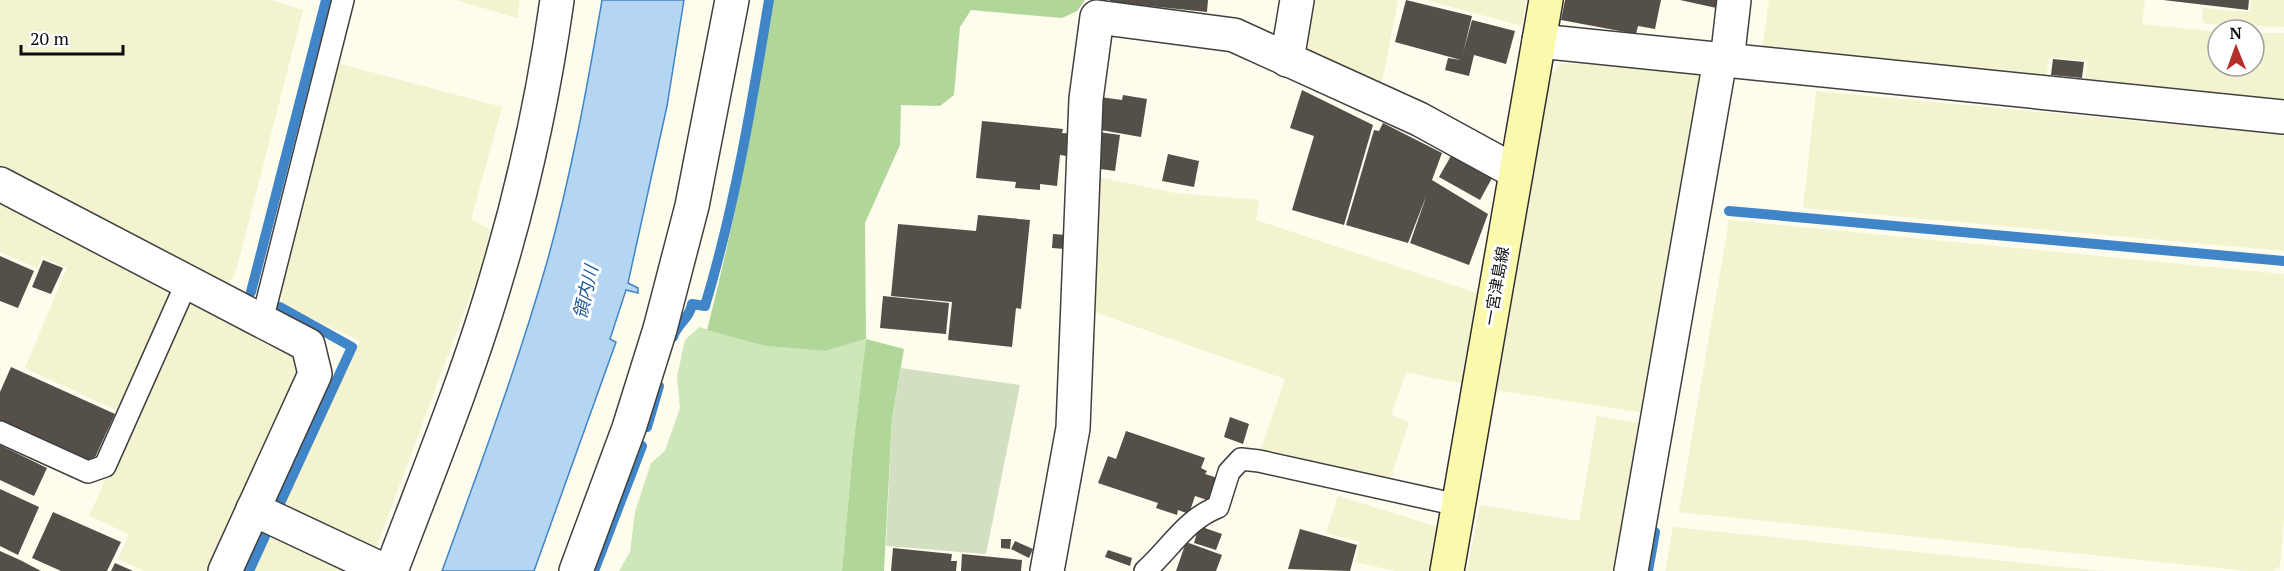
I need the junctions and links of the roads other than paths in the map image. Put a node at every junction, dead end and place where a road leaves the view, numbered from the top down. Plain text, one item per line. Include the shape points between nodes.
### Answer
1 (343, 0) edge
2 (557, 0) edge
3 (732, 0) edge
4 (1297, 0) edge
5 (1546, 0) edge
6 (1734, 0) edge
7 (1539, 41) junction
8 (1287, 60) junction
9 (1723, 60) junction
10 (2284, 117) edge
11 (1516, 172) junction
12 (0, 184) edge
13 (187, 282) junction
14 (262, 321) junction
15 (0, 432) edge
16 (1458, 505) junction
17 (253, 509) junction
18 (225, 571) edge
19 (385, 571) edge
20 (391, 571) edge
21 (576, 571) edge
22 (1047, 571) edge
23 (1145, 571) edge
24 (1447, 571) edge
25 (1631, 571) edge

1 - 14 lane
2 - 20 street via 525,171 497,276 463,380
3 - 21 street via 693,206 660,329 629,428
4 - 8 street
5 - 7 main road, 一宮津島線
6 - 9 street
7 - 9 street
7 - 11 main road, 一宮津島線
8 - 11 street via 1419,119
8 - 22 street via 1234,35 1097,17 1086,99 1073,428
9 - 10 street
9 - 25 street
11 - 16 main road, 一宮津島線
12 - 13 street
13 - 14 street
13 - 15 lane via 105,466 88,472
14 - 17 street via 308,345 315,374
16 - 23 lane via 1241,459 1229,472 1218,507 1202,513 1177,534
16 - 24 main road, 一宮津島線
17 - 18 street
17 - 19 street

